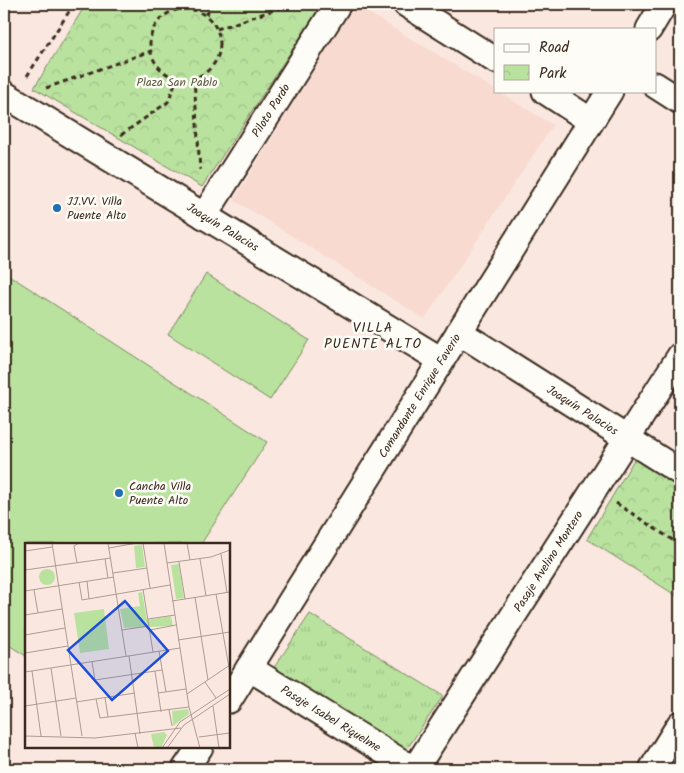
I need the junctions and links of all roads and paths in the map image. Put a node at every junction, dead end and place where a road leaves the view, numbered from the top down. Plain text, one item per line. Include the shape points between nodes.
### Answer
1 (74, 4) edge
2 (182, 4) edge
3 (213, 4) edge
4 (292, 4) edge
5 (338, 4) edge
6 (406, 4) edge
7 (664, 4) edge
8 (183, 8) junction
9 (206, 15) junction
10 (650, 28) edge
11 (217, 29) junction
12 (151, 51) junction
13 (494, 59) edge
14 (177, 78) junction
15 (194, 78) junction
16 (656, 86) edge
17 (546, 92) edge
18 (609, 92) edge
19 (8, 97) edge
20 (680, 100) edge
21 (591, 121) junction
22 (98, 151) junction
23 (204, 216) junction
24 (459, 332) junction
25 (680, 356) edge
26 (442, 360) junction
27 (627, 438) junction
28 (680, 472) edge
29 (595, 489) junction
30 (680, 545) edge
31 (249, 668) junction
32 (230, 698) edge
33 (680, 724) edge
34 (199, 748) edge
35 (413, 766) joint
36 (186, 769) edge
37 (652, 769) edge

1 - 19 path
2 - 8 path
3 - 9 path
4 - 11 path
5 - 23 street, Piloto Pardo
6 - 13 street
7 - 10 street
8 - 9 path
8 - 12 path via 161,18 150,39
9 - 11 path
11 - 15 path via 218,56 212,66
12 - 14 path via 154,62
12 - 19 path
14 - 15 path
14 - 22 path via 168,102
15 - 23 path
16 - 20 street
17 - 21 street
18 - 21 street, Comandante Enrique Faverio
19 - 22 street, Joaquín Palacios
21 - 24 street, Comandante Enrique Faverio
22 - 23 street, Joaquín Palacios
23 - 26 street, Joaquín Palacios
24 - 26 street, Comandante Enrique Faverio
24 - 27 street, Joaquín Palacios
25 - 27 street, Pasaje Avelino Montero
26 - 31 street, Comandante Enrique Faverio
27 - 28 street, Joaquín Palacios
27 - 29 street, Pasaje Avelino Montero
29 - 30 path
29 - 35 street, Pasaje Avelino Montero via 421,760
31 - 32 street, Comandante Enrique Faverio
31 - 35 street, Pasaje Isabel Riquelme via 403,764
33 - 37 street
34 - 36 street

